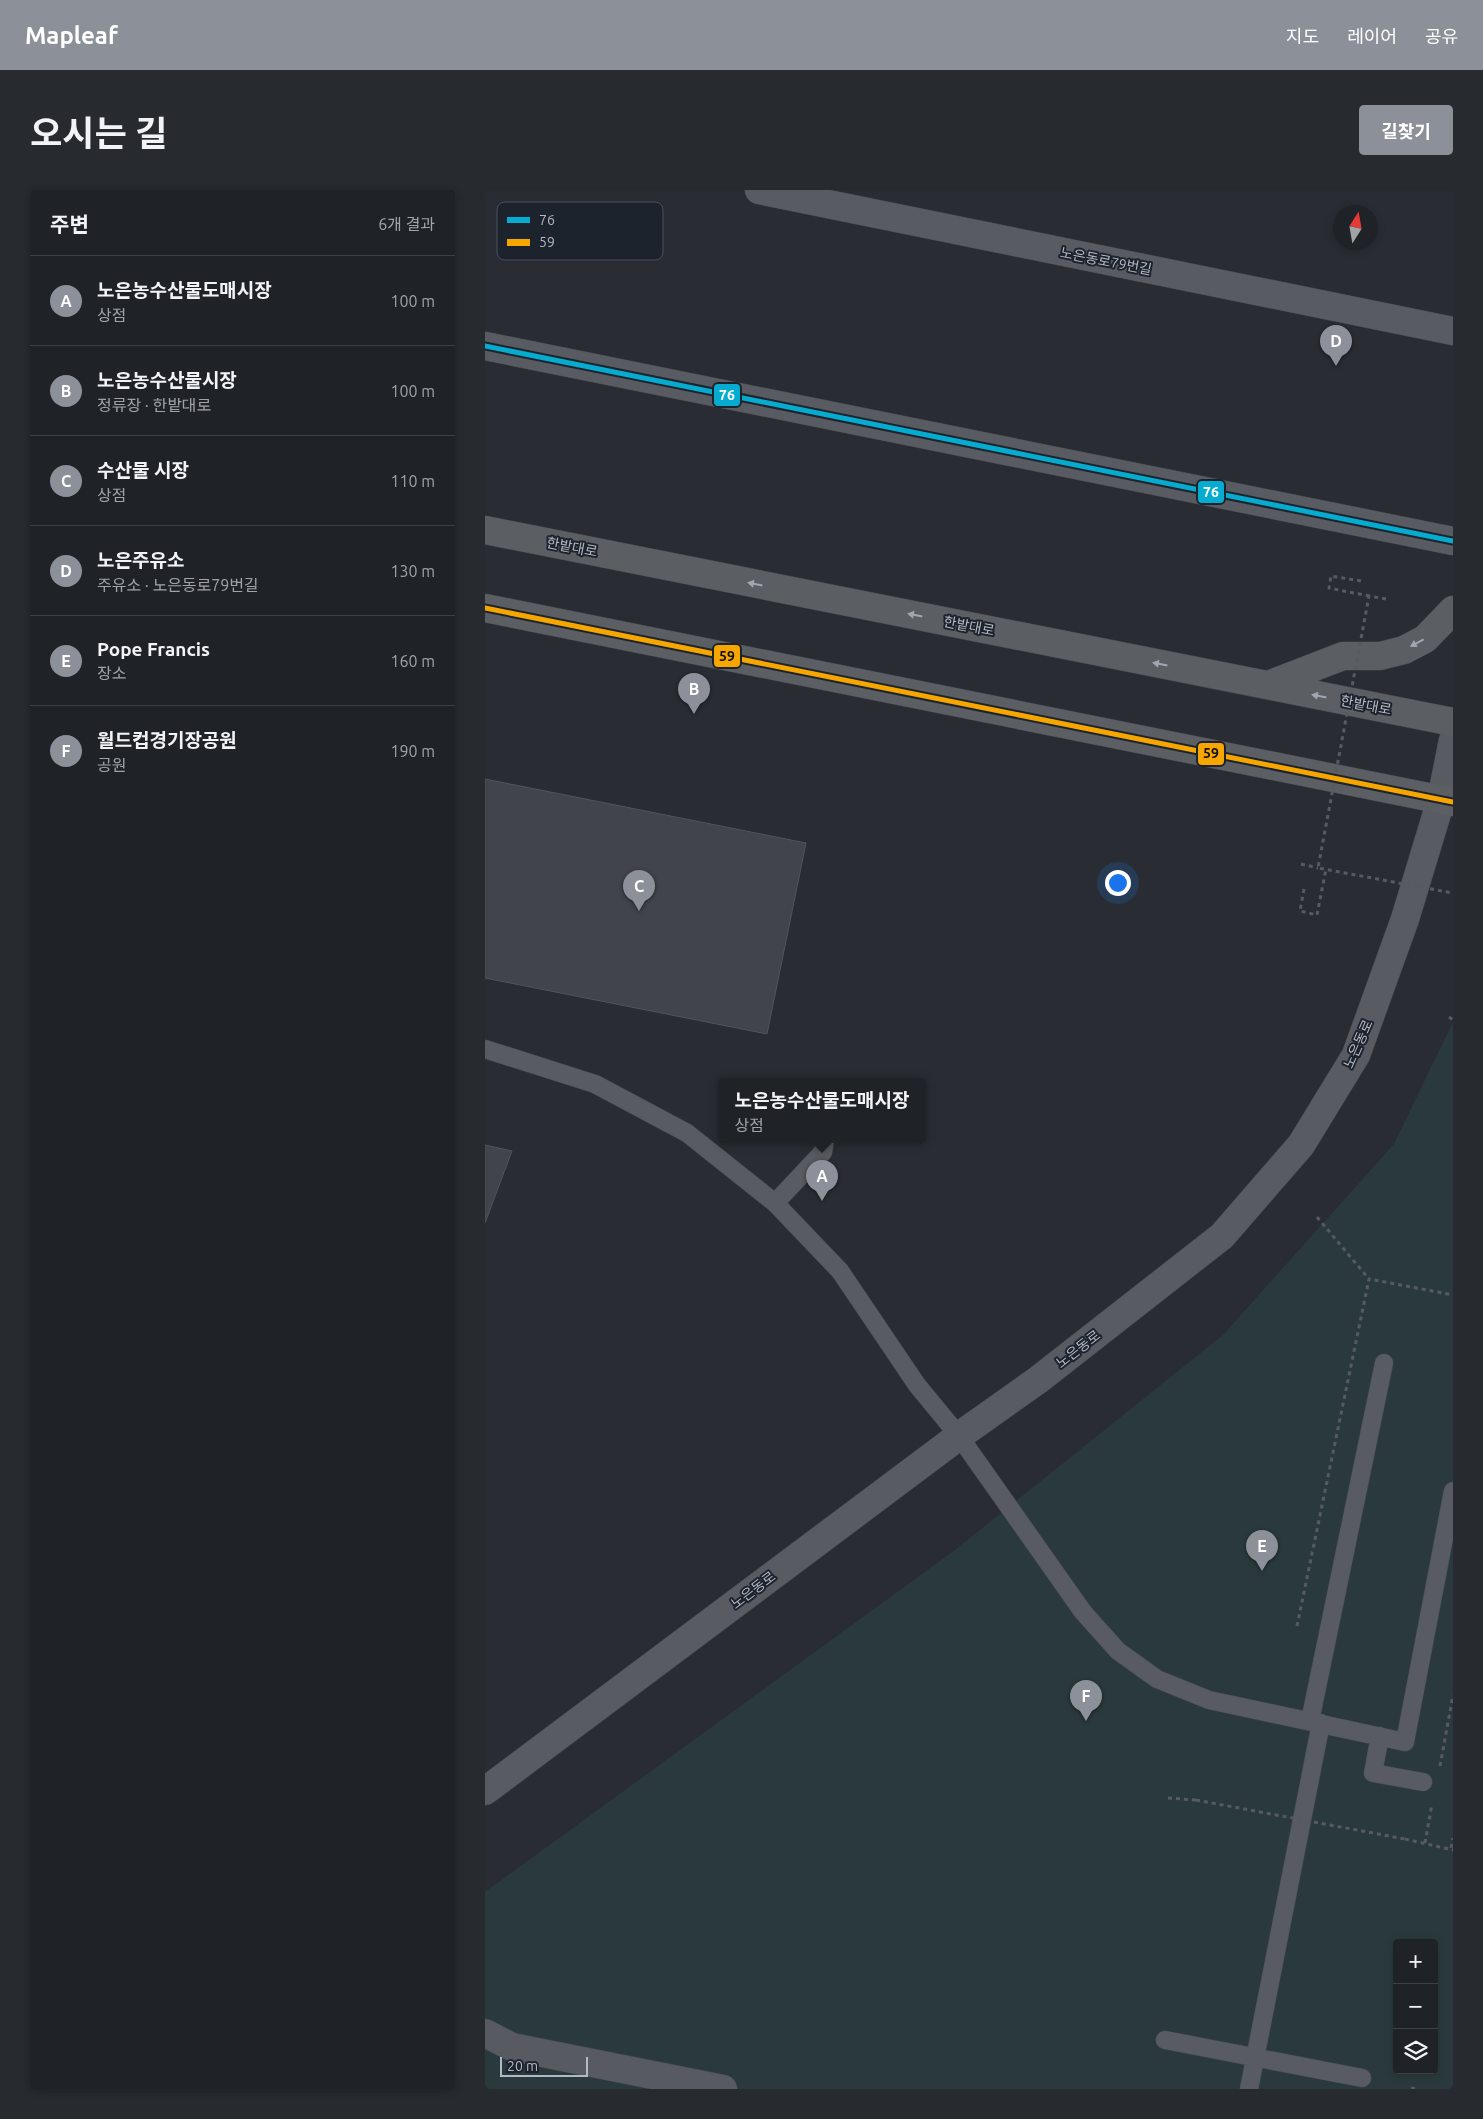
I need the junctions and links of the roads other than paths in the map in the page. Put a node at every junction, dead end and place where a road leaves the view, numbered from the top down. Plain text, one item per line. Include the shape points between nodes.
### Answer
1 (759, 190) edge
2 (1453, 331) edge
3 (485, 346) edge
4 (485, 530) edge
5 (1453, 540) edge
6 (485, 608) edge
7 (1453, 610) edge
8 (1268, 685) junction
9 (1453, 722) edge
10 (1453, 740) edge
11 (1447, 801) edge
12 (485, 1049) edge
13 (824, 1143) edge
14 (775, 1203) junction
15 (1384, 1363) dead end
16 (959, 1436) junction
17 (1453, 1491) edge
18 (1316, 1722) junction
19 (1380, 1736) junction
20 (1423, 1782) dead end
21 (485, 1791) edge
22 (485, 2033) edge
23 (1165, 2040) dead end
24 (512, 2047) junction
25 (485, 2054) edge
26 (1255, 2056) junction
27 (1362, 2078) dead end
28 (723, 2089) edge
29 (1249, 2089) edge

1 - 2 street, 노은동로79번길
3 - 5 street
8 -> 4 main road, 한밭대로
6 - 11 main road
7 -> 8 main road via 1425,639 1404,650 1380,656 1343,656
9 -> 8 main road, 한밭대로
10 - 11 street, 노은동로
11 - 16 street, 노은동로 via 1356,1055 1301,1145 1222,1236 1038,1380
12 - 14 lane via 595,1084 687,1133
13 - 14 lane via 823,1152
14 - 16 lane via 840,1271 917,1385
15 - 18 lane
16 - 18 lane via 1083,1612 1118,1651 1157,1679 1209,1700
16 - 21 street, 노은동로
17 - 19 lane via 1405,1742
18 - 19 lane
18 - 26 lane
19 - 20 lane via 1373,1773
22 - 24 street
23 - 26 lane
24 - 25 street
24 - 28 street
26 - 27 lane
26 - 29 lane

